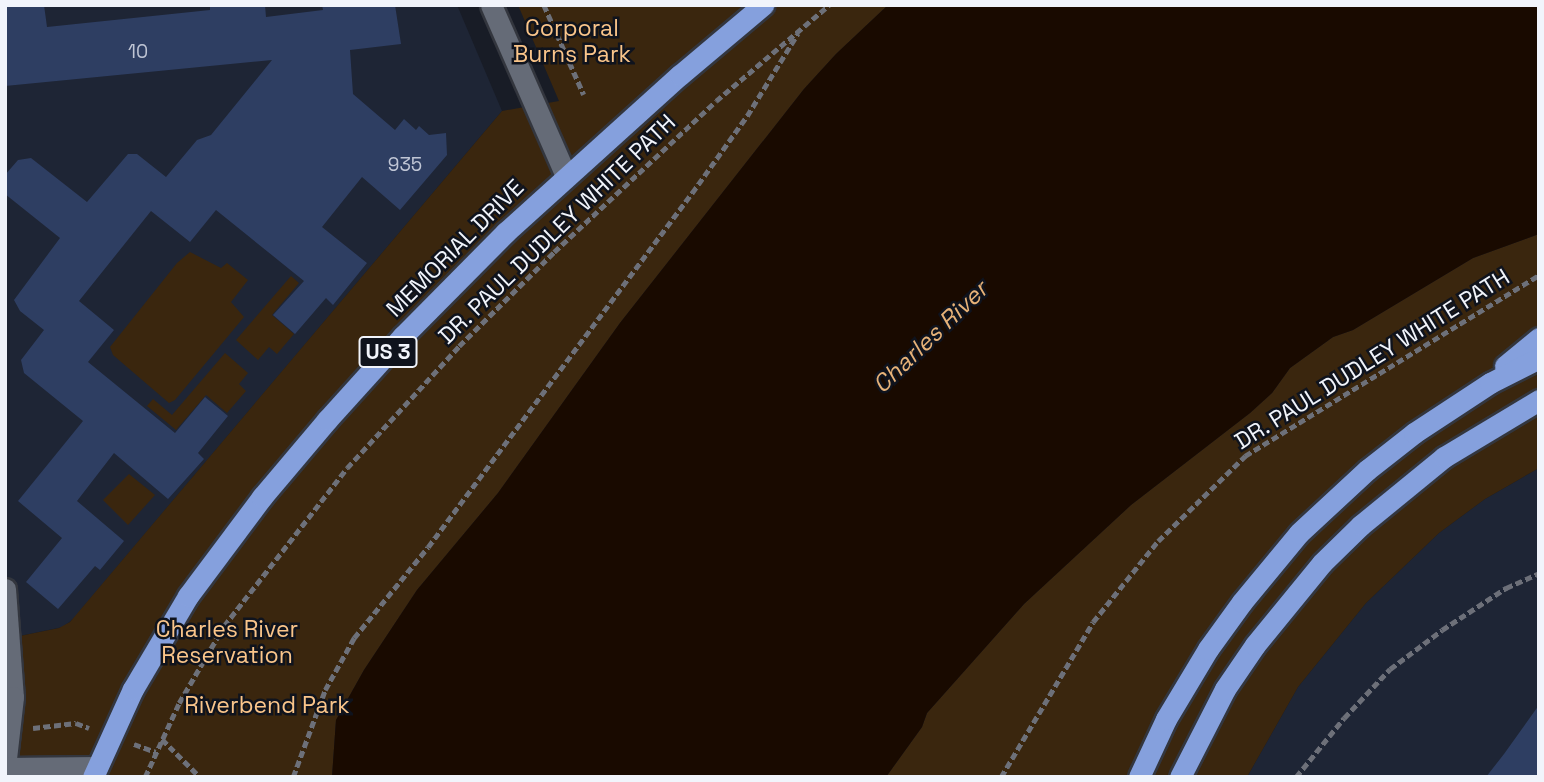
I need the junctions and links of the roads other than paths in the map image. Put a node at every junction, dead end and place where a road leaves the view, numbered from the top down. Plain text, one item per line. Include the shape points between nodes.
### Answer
1 (491, 5) edge
2 (763, 5) edge
3 (566, 176) junction
4 (1539, 338) edge
5 (1539, 358) edge
6 (1463, 400) junction
7 (1539, 400) edge
8 (5, 589) edge
9 (5, 767) edge
10 (95, 772) edge
11 (1139, 777) edge
12 (1180, 777) edge

1 - 3 street
2 - 3 highway, MEMORIAL DRIVE / US 3
3 - 10 highway, MEMORIAL DRIVE / US 3 via 403,336 262,497 171,623 133,689
4 - 6 highway
5 - 6 highway
6 - 11 highway via 1367,470 1278,556 1193,673
7 - 12 highway via 1444,457 1361,524 1322,563 1240,667
8 - 9 street via 13,683 12,732
9 - 10 street

